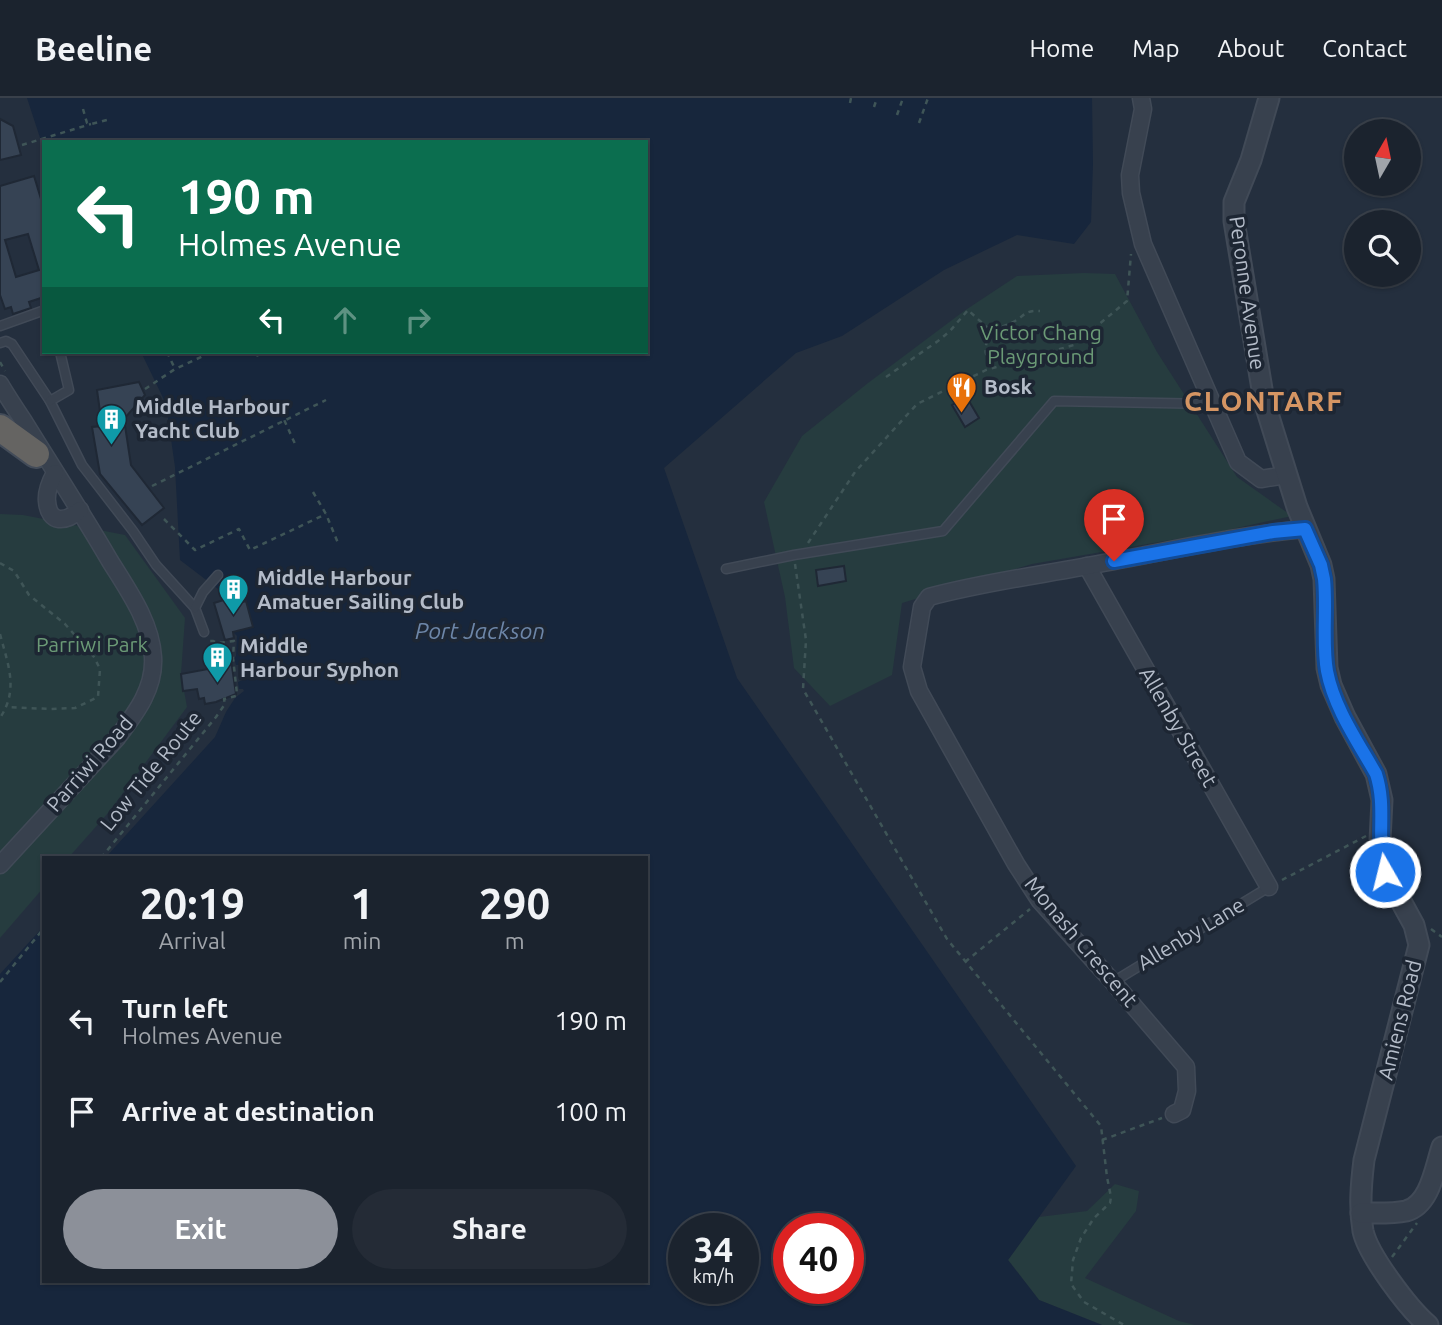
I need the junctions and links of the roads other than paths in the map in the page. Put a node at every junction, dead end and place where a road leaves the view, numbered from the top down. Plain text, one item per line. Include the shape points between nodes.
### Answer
1 (1141, 98) edge
2 (1269, 98) edge
3 (42, 311) edge
4 (0, 326) edge
5 (0, 343) edge
6 (60, 354) edge
7 (0, 384) edge
8 (50, 401) junction
9 (1212, 404) junction
10 (0, 413) edge
11 (0, 428) edge
12 (47, 465) junction
13 (1286, 475) junction
14 (80, 510) junction
15 (1305, 529) junction
16 (1087, 566) junction
17 (726, 569) dead end
18 (218, 575) dead end
19 (195, 608) junction
20 (204, 632) road end
21 (0, 865) edge
22 (1269, 887) joint
23 (1113, 982) junction
24 (1174, 1114) road end
25 (1442, 1147) edge
26 (1438, 1175) edge
27 (1360, 1205) junction
28 (1428, 1325) edge

1 - 9 street via 1143,109 1130,175 1143,244
2 - 13 street, Peronne Avenue via 1234,202 1234,221 1264,401
3 - 4 lane
5 - 8 lane via 12,344
6 - 8 lane via 69,390
7 - 12 street, Parriwi Road
8 - 19 lane via 82,465 156,565
9 - 13 street via 1238,462 1261,479
9 - 17 lane via 1054,401 943,531
10 - 12 street, Parriwi Road
11 - 12 highway
12 - 14 street, Parriwi Road
12 - 14 street via 46,500 51,514 64,520
13 - 15 street, Peronne Avenue
14 - 21 street, Parriwi Road via 138,606 153,656 151,682 134,717 117,738
15 - 16 street
15 - 27 street, Amiens Road via 1324,579 1331,685 1376,774 1382,800 1381,858 1419,945 1364,1160
16 - 22 street, Allenby Street
16 - 23 street, Monash Crescent via 929,597 922,607 912,667 919,691 1016,864 1040,901
18 - 19 lane
19 - 20 lane
22 - 23 lane, Allenby Lane
23 - 24 street, Monash Crescent via 1186,1068 1187,1091 1182,1110
25 - 26 street
26 - 27 street via 1416,1207 1396,1212
27 - 28 street, Amiens Road via 1370,1249 1399,1293

